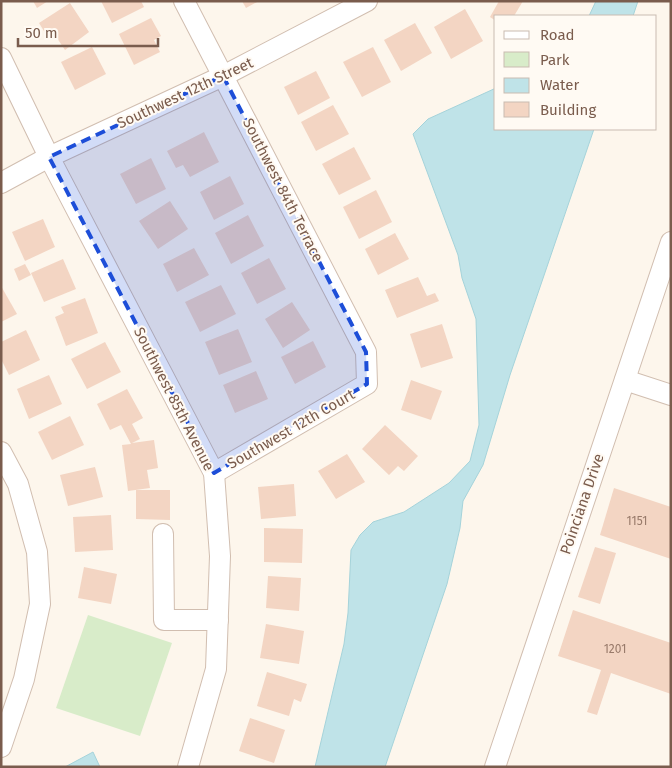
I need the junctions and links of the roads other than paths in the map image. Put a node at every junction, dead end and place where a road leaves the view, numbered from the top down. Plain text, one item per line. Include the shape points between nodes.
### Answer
1 (184, 1) edge
2 (367, 1) edge
3 (1, 58) edge
4 (224, 76) junction
5 (49, 157) junction
6 (1, 183) edge
7 (671, 242) edge
8 (625, 380) junction
9 (367, 384) joint
10 (671, 395) edge
11 (1, 452) edge
12 (214, 474) junction
13 (163, 534) dead end
14 (218, 620) junction
15 (1, 747) edge
16 (188, 767) edge
17 (495, 767) edge

1 - 4 street, Southwest 84th Terrace
2 - 4 street, Southwest 12th Street
3 - 5 street, Southwest 85th Avenue
4 - 5 street, Southwest 12th Street
4 - 9 street, Southwest 84th Terrace via 366,352
5 - 6 street, Southwest 12th Street
5 - 12 street, Southwest 85th Avenue
7 - 8 street, Poinciana Drive
8 - 10 street
8 - 17 street, Poinciana Drive
9 - 12 street, Southwest 12th Court
11 - 15 street via 18,484 37,552 40,604 24,679
12 - 14 street, Southwest 85th Avenue via 220,556
13 - 14 street via 164,620
14 - 16 street, Southwest 85th Avenue via 216,669

